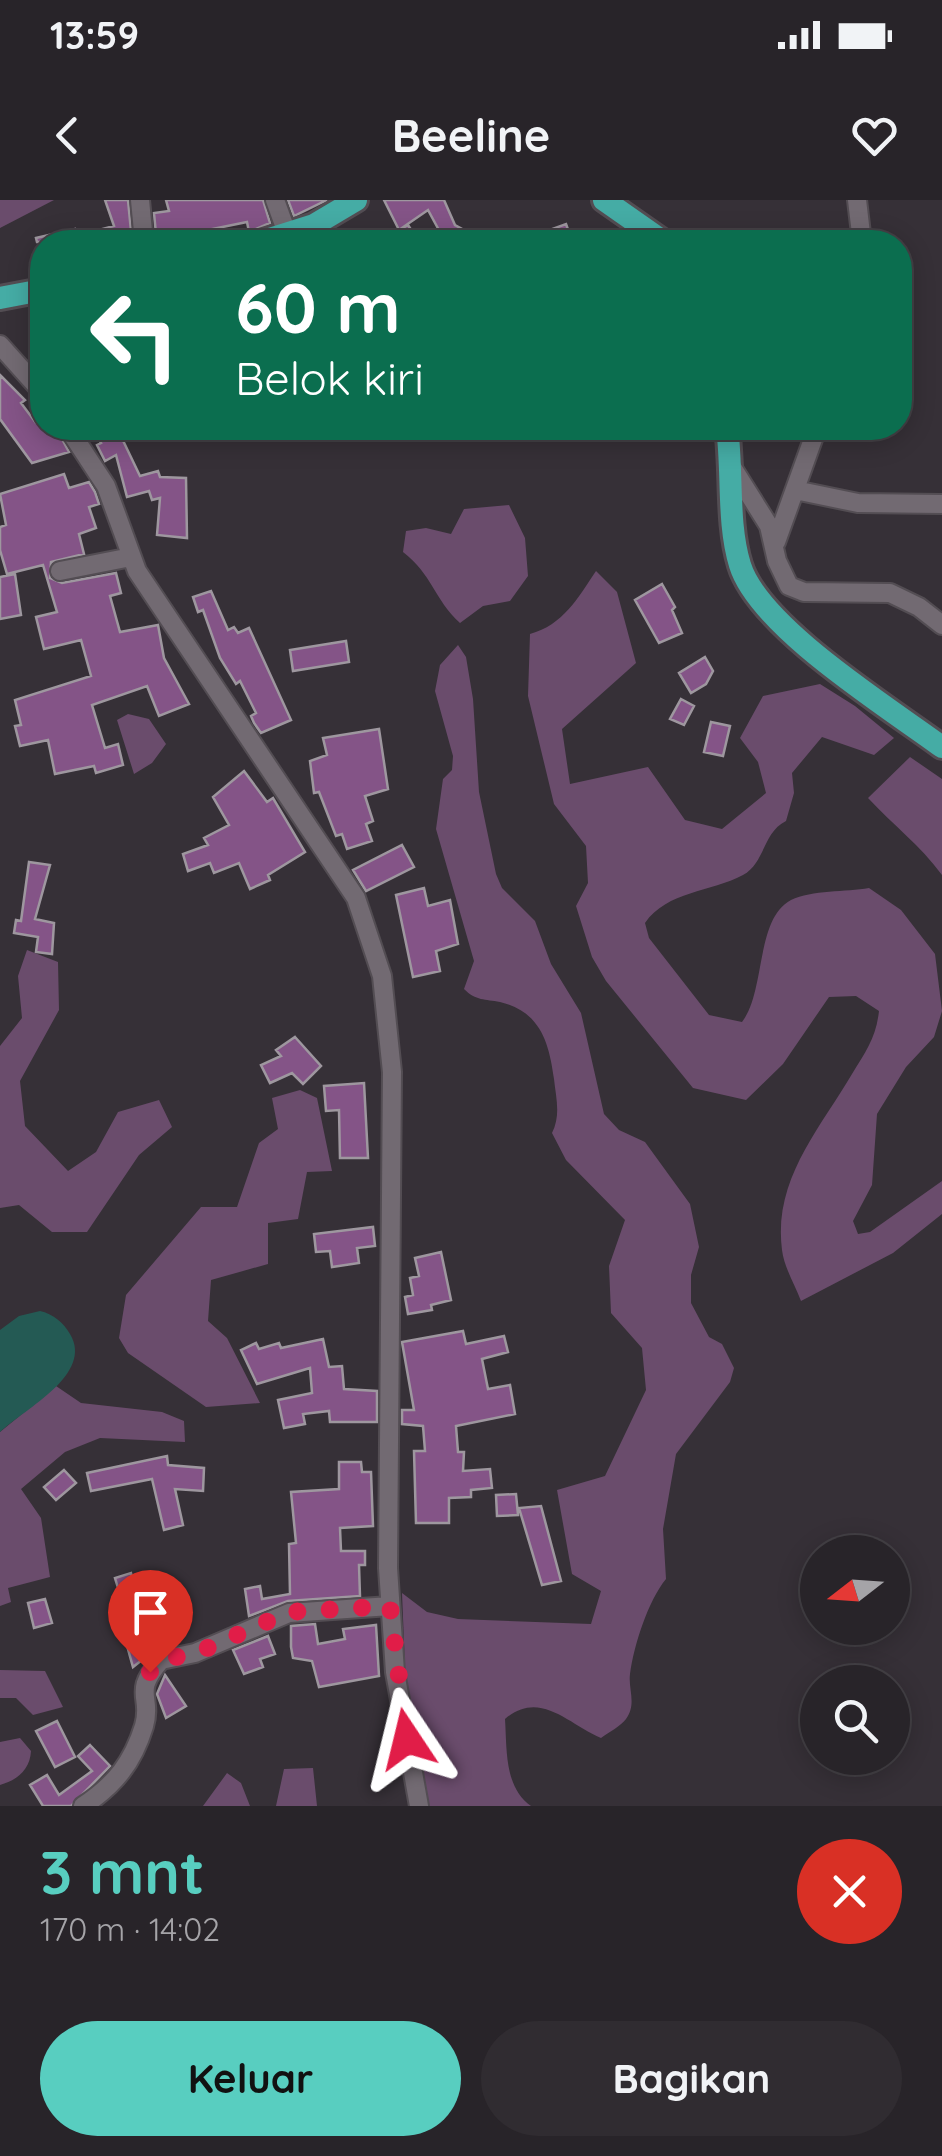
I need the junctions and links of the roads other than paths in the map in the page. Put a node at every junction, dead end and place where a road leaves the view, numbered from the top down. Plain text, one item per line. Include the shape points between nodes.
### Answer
1 (140, 200) edge
2 (275, 200) edge
3 (356, 200) edge
4 (604, 200) edge
5 (857, 200) edge
6 (143, 230) edge
7 (286, 230) edge
8 (299, 230) edge
9 (647, 230) edge
10 (861, 230) edge
11 (30, 292) edge
12 (0, 298) edge
13 (0, 345) edge
14 (30, 379) edge
15 (76, 440) edge
16 (729, 440) edge
17 (814, 440) edge
18 (732, 467) junction
19 (795, 490) junction
20 (942, 504) edge
21 (776, 542) junction
22 (131, 557) junction
23 (60, 571) dead end
24 (942, 625) edge
25 (942, 748) edge
26 (390, 1606) junction
27 (83, 1806) edge
28 (419, 1806) edge

1 - 6 street
2 - 7 street
3 - 8 main road
4 - 9 main road
5 - 10 street
11 - 12 main road
13 - 14 street
15 - 22 street via 106,486
16 - 18 main road
17 - 19 street
18 - 21 street
18 - 25 main road via 739,564 767,611
19 - 20 street via 858,503
19 - 21 street
21 - 24 street via 782,574 797,590 890,593
22 - 23 street
22 - 26 street via 356,898 382,976 392,1072
26 - 27 street via 289,1612 196,1653 161,1660 145,1682 145,1720 130,1761
26 - 28 street

